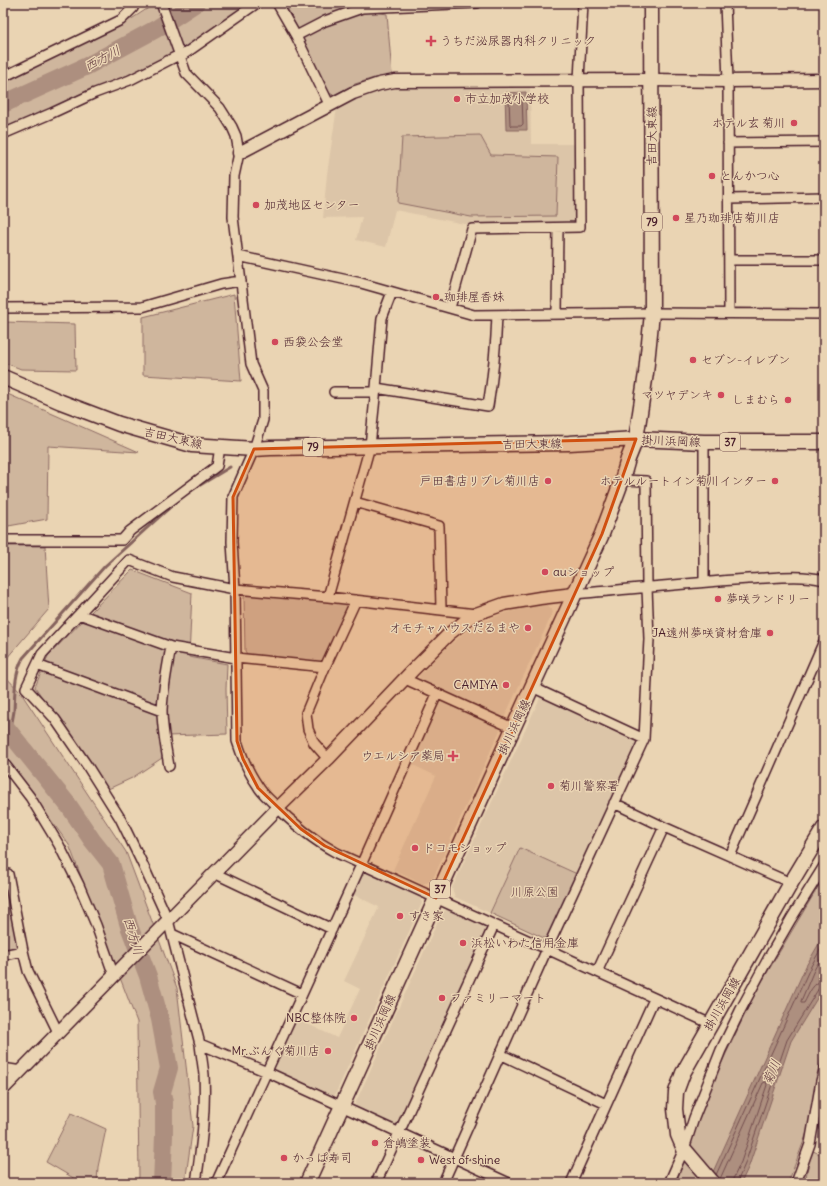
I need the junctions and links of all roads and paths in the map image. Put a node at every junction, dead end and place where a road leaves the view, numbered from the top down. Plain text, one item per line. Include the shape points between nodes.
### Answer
1 (134, 3) edge
2 (162, 3) edge
3 (257, 3) edge
4 (277, 3) edge
5 (477, 3) edge
6 (583, 3) edge
7 (651, 3) edge
8 (725, 3) edge
9 (296, 36) junction
10 (179, 56) junction
11 (3, 77) edge
12 (579, 80) junction
13 (652, 80) junction
14 (824, 80) edge
15 (728, 81) junction
16 (329, 104) junction
17 (3, 134) edge
18 (824, 142) edge
19 (728, 143) junction
20 (239, 153) junction
21 (824, 197) edge
22 (729, 199) junction
23 (558, 228) junction
24 (238, 256) junction
25 (729, 260) junction
26 (824, 260) edge
27 (241, 281) junction
28 (392, 292) junction
29 (3, 308) edge
30 (450, 308) junction
31 (652, 313) junction
32 (729, 313) junction
33 (557, 314) junction
34 (824, 314) edge
35 (497, 315) junction
36 (3, 377) edge
37 (376, 390) junction
38 (334, 392) dead end
39 (636, 439) junction
40 (704, 442) junction
41 (824, 442) edge
42 (370, 446) junction
43 (220, 447) junction
44 (254, 449) junction
45 (622, 480) junction
46 (355, 502) junction
47 (3, 540) edge
48 (824, 580) edge
49 (704, 582) junction
50 (647, 588) junction
51 (235, 589) junction
52 (574, 594) junction
53 (328, 597) junction
54 (356, 600) junction
55 (441, 609) junction
56 (79, 614) junction
57 (476, 614) junction
58 (824, 642) edge
59 (171, 648) junction
60 (236, 658) junction
61 (37, 665) junction
62 (325, 667) junction
63 (405, 679) junction
64 (532, 687) junction
65 (438, 694) junction
66 (162, 711) junction
67 (513, 728) junction
68 (644, 739) junction
69 (328, 759) junction
70 (3, 762) edge
71 (169, 766) dead end
72 (614, 803) junction
73 (278, 808) junction
74 (664, 827) junction
75 (824, 828) edge
76 (730, 856) junction
77 (361, 865) junction
78 (824, 866) edge
79 (214, 873) junction
80 (8, 874) dead end
81 (791, 883) junction
82 (436, 898) junction
83 (494, 925) junction
84 (167, 927) junction
85 (332, 929) junction
86 (547, 949) junction
87 (23, 951) junction
88 (3, 954) edge
89 (597, 972) junction
90 (117, 974) junction
91 (302, 994) junction
92 (654, 999) junction
93 (711, 1024) junction
94 (58, 1032) junction
95 (200, 1044) junction
96 (500, 1054) junction
97 (3, 1068) edge
98 (824, 1070) edge
99 (21, 1071) junction
100 (266, 1072) junction
101 (3, 1089) edge
102 (606, 1104) junction
103 (342, 1106) junction
104 (399, 1132) junction
105 (685, 1150) junction
106 (454, 1158) junction
107 (196, 1183) edge
108 (216, 1183) edge
109 (307, 1183) edge
110 (376, 1183) edge
111 (443, 1183) edge
112 (509, 1183) edge
113 (571, 1183) edge
114 (669, 1183) edge
115 (713, 1183) edge
116 (796, 1183) edge

1 - 11 street via 133,8 121,20
2 - 10 street
3 - 10 street
4 - 9 street
5 - 9 street via 362,8 325,20
6 - 12 street
7 - 13 main road, 吉田大東線 / 79
8 - 15 street
9 - 16 street
10 - 17 street via 130,80
10 - 20 street via 186,73 224,114 236,136
12 - 13 street
12 - 16 street via 395,82 366,88
12 - 23 street via 580,227
13 - 15 street
13 - 31 main road, 吉田大東線 / 79
14 - 15 street
15 - 19 street
16 - 20 street
18 - 19 street
19 - 22 street
20 - 24 street via 234,176 233,217
21 - 22 street
22 - 25 street
23 - 30 street via 472,229
23 - 33 street
24 - 27 street
24 - 28 street
25 - 26 street
25 - 32 street
27 - 29 street via 221,284 142,307
27 - 44 street via 251,364 263,391 263,420
28 - 30 street
28 - 37 street via 382,318
30 - 35 street via 474,315
31 - 32 street
31 - 33 street
31 - 39 main road, 吉田大東線 / 79
32 - 34 street
33 - 35 street
35 - 37 street via 496,347 488,406
36 - 43 main road, 吉田大東線 / 79 via 119,424 192,445
37 - 38 street
37 - 42 street
39 - 40 main road, 掛川浜岡線 / 37
39 - 42 main road, 吉田大東線 / 79 via 569,443
39 - 45 main road, 掛川浜岡線 / 37
40 - 41 main road, 掛川浜岡線 / 37
40 - 49 street
42 - 44 main road, 吉田大東線 / 79
42 - 46 street
43 - 44 main road, 吉田大東線 / 79
43 - 47 street via 217,466 130,531 122,540
44 - 51 street via 233,497
45 - 50 street via 646,481
45 - 52 main road, 掛川浜岡線 / 37 via 602,534
46 - 53 street
46 - 55 street via 439,526
48 - 49 street via 797,576
49 - 50 street
50 - 52 street
50 - 68 street via 649,639
51 - 53 street
51 - 56 street via 173,577 129,560
51 - 60 street
52 - 57 street via 504,604
52 - 64 main road, 掛川浜岡線 / 37
53 - 54 street
54 - 55 street
54 - 62 street
55 - 57 street
56 - 59 street
56 - 61 street via 42,654
57 - 63 street via 450,634
58 - 76 street
59 - 60 street
59 - 66 street via 164,682
60 - 62 street
60 - 73 street via 237,741 258,788
61 - 66 street
61 - 84 street via 26,688 55,719 120,818 143,865
62 - 69 street via 306,713 314,743
63 - 65 street
63 - 69 street
64 - 67 main road, 掛川浜岡線 / 37
64 - 68 street
65 - 67 street
65 - 77 street
66 - 71 street
67 - 82 main road, 掛川浜岡線 / 37
68 - 72 street
69 - 73 street
70 - 90 street via 30,797 59,845
72 - 74 street
72 - 86 street
73 - 77 street via 325,846
73 - 79 street
74 - 76 street
74 - 89 street
75 - 81 main road, 掛川浜岡線
76 - 81 street
77 - 82 street
77 - 85 street
78 - 105 street via 791,919 738,1016 718,1057 694,1118
79 - 84 street
79 - 85 street
80 - 87 street
81 - 93 main road, 掛川浜岡線
82 - 83 street
82 - 103 main road, 掛川浜岡線 / 37
83 - 86 street
83 - 104 street
84 - 90 street
84 - 91 street
84 - 95 street
85 - 91 street
86 - 89 street
86 - 96 street
87 - 88 street
87 - 94 street via 28,971
89 - 92 street
90 - 94 street
91 - 100 street
92 - 93 street
92 - 102 street
93 - 105 main road, 掛川浜岡線 via 683,1073 676,1092 678,1135
94 - 99 street
95 - 100 street
95 - 107 street via 204,1074 204,1109
96 - 102 street
96 - 106 street
97 - 99 street
98 - 116 street via 810,1144
99 - 101 street
100 - 103 street
100 - 108 street
102 - 113 street
103 - 104 street
103 - 109 main road, 掛川浜岡線 / 37
104 - 106 street
104 - 110 street
105 - 114 street
105 - 115 main road, 掛川浜岡線
106 - 111 street
106 - 112 street

